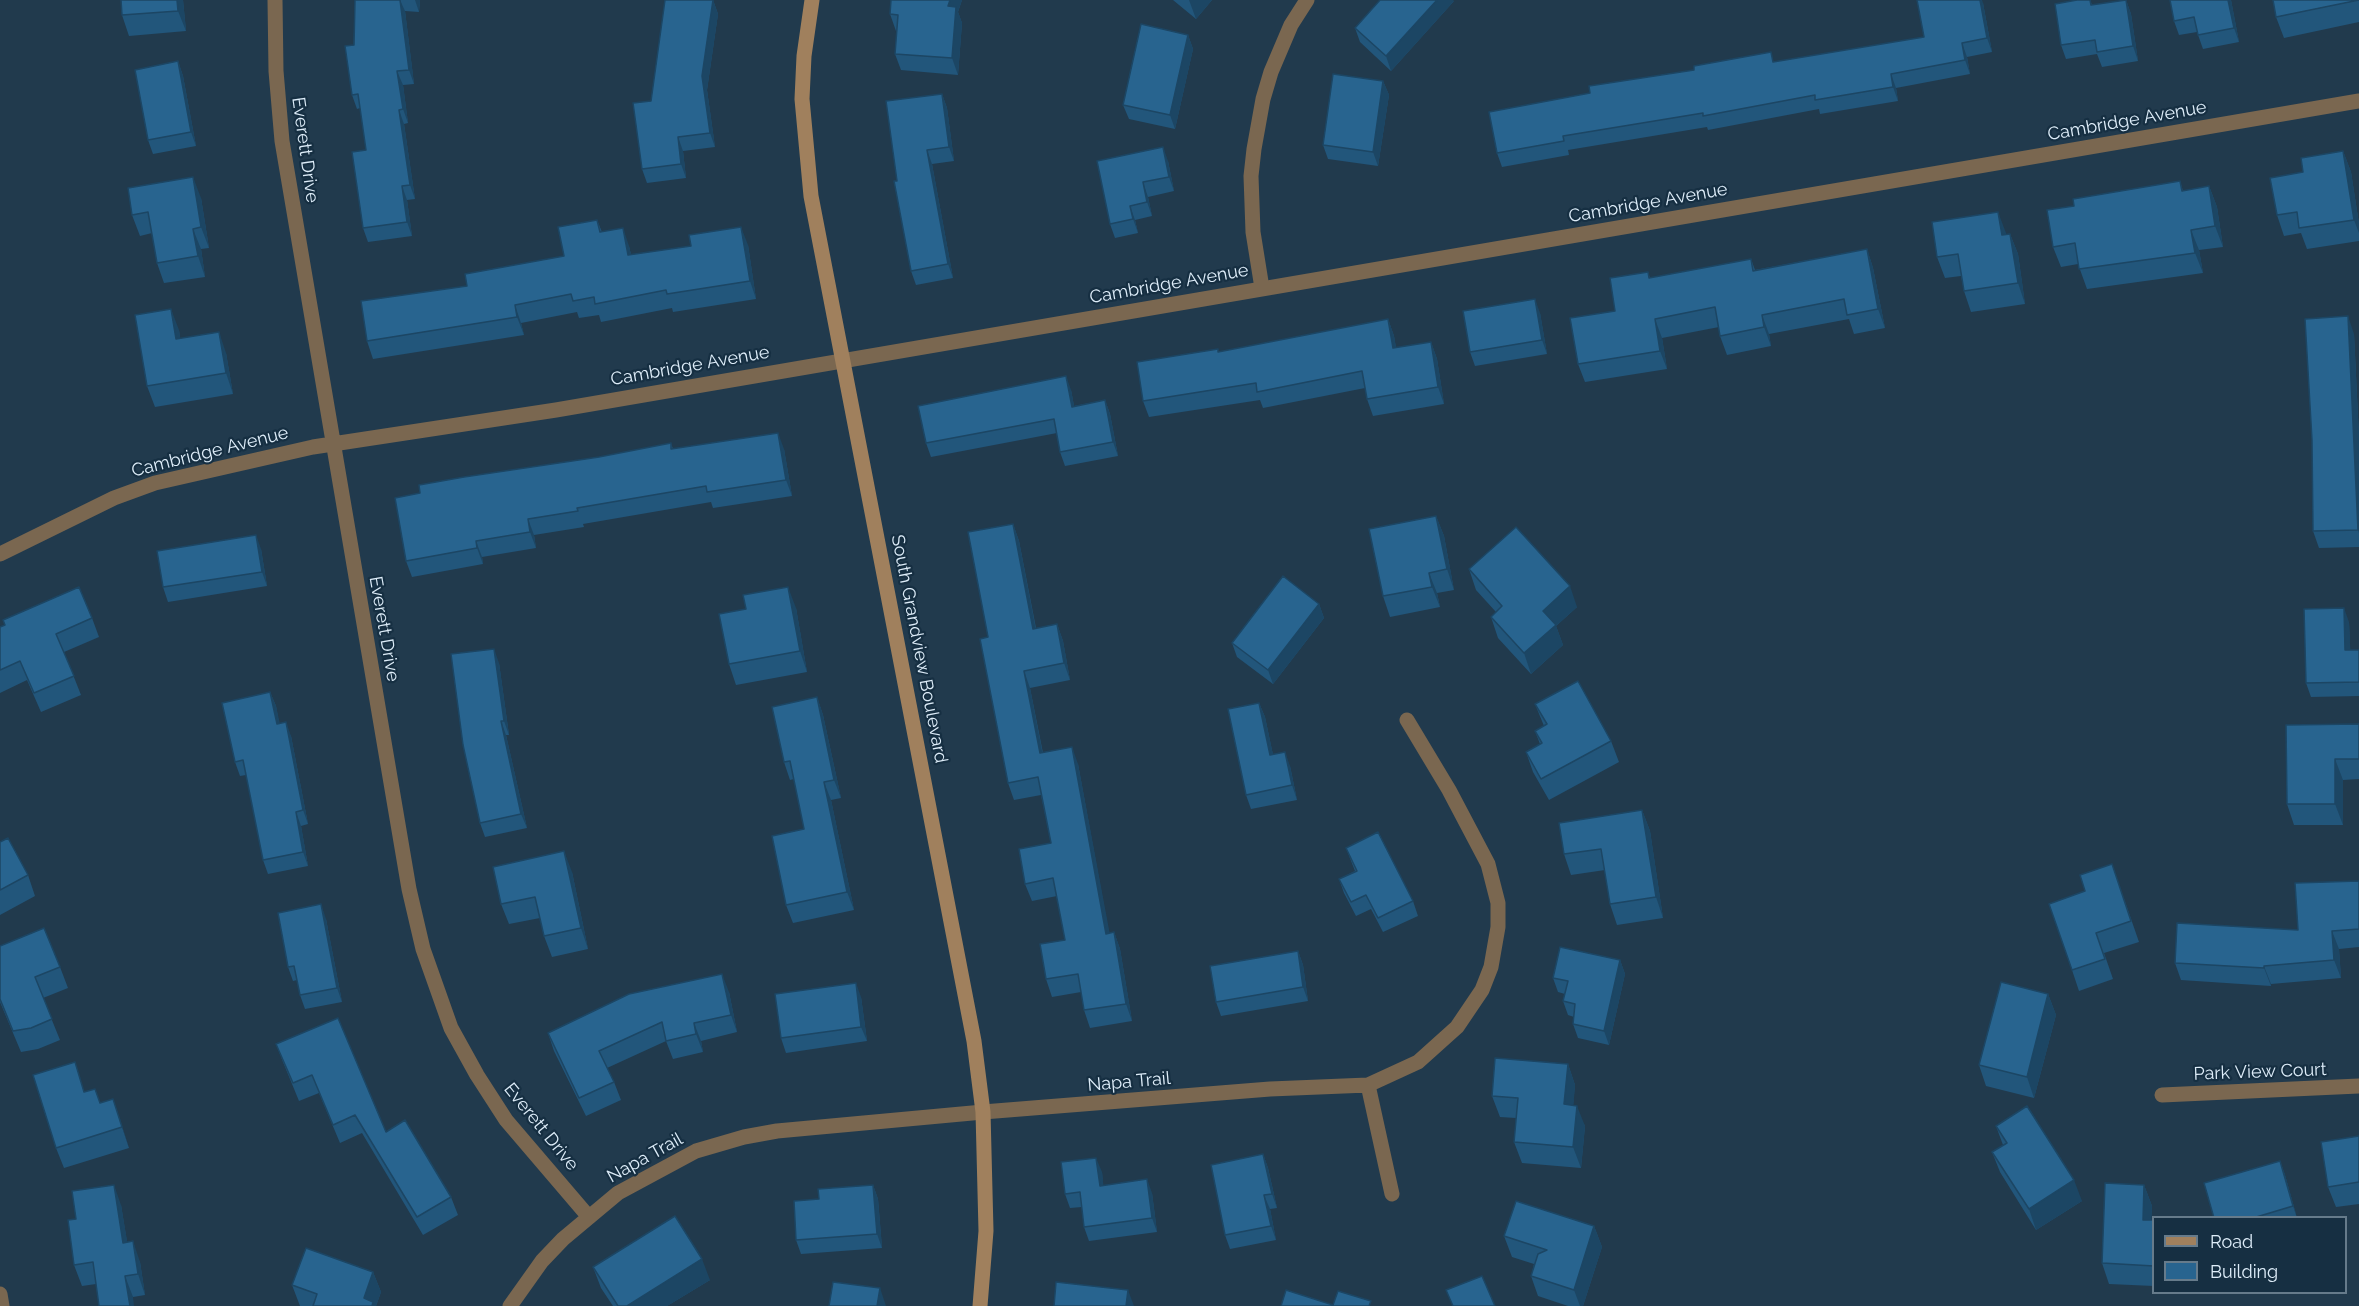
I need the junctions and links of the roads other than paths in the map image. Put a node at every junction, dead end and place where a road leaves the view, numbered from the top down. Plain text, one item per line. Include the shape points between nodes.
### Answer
1 (275, 0) edge
2 (812, 0) edge
3 (1307, 0) edge
4 (2359, 101) edge
5 (1262, 288) junction
6 (842, 359) junction
7 (332, 445) junction
8 (0, 554) edge
9 (1407, 720) dead end
10 (1368, 1085) junction
11 (2359, 1086) edge
12 (2162, 1095) dead end
13 (983, 1112) junction
14 (1392, 1194) dead end
15 (588, 1216) junction
16 (0, 1294) edge
17 (2, 1306) edge
18 (510, 1306) edge
19 (980, 1306) edge

1 - 7 street, Everett Drive via 282,141
2 - 6 street, South Grandview Boulevard via 804,56 804,131 811,196
3 - 5 street via 1271,72 1254,149 1253,232
4 - 5 street, Cambridge Avenue
5 - 6 street, Cambridge Avenue
6 - 7 street, Cambridge Avenue
6 - 13 street, South Grandview Boulevard via 972,1030
7 - 8 street, Cambridge Avenue via 155,483 114,498
7 - 15 street, Everett Drive via 409,889 432,976 451,1028 506,1120
9 - 10 street, Napa Trail via 1488,864 1498,903 1498,927 1491,967 1482,990 1457,1027 1418,1062
10 - 13 street, Napa Trail
10 - 14 street
11 - 12 street, Park View Court
13 - 15 street, Napa Trail via 744,1137 696,1151 669,1164 618,1193
13 - 19 street, South Grandview Boulevard via 986,1231
15 - 18 street, Napa Trail via 542,1261
16 - 17 street

